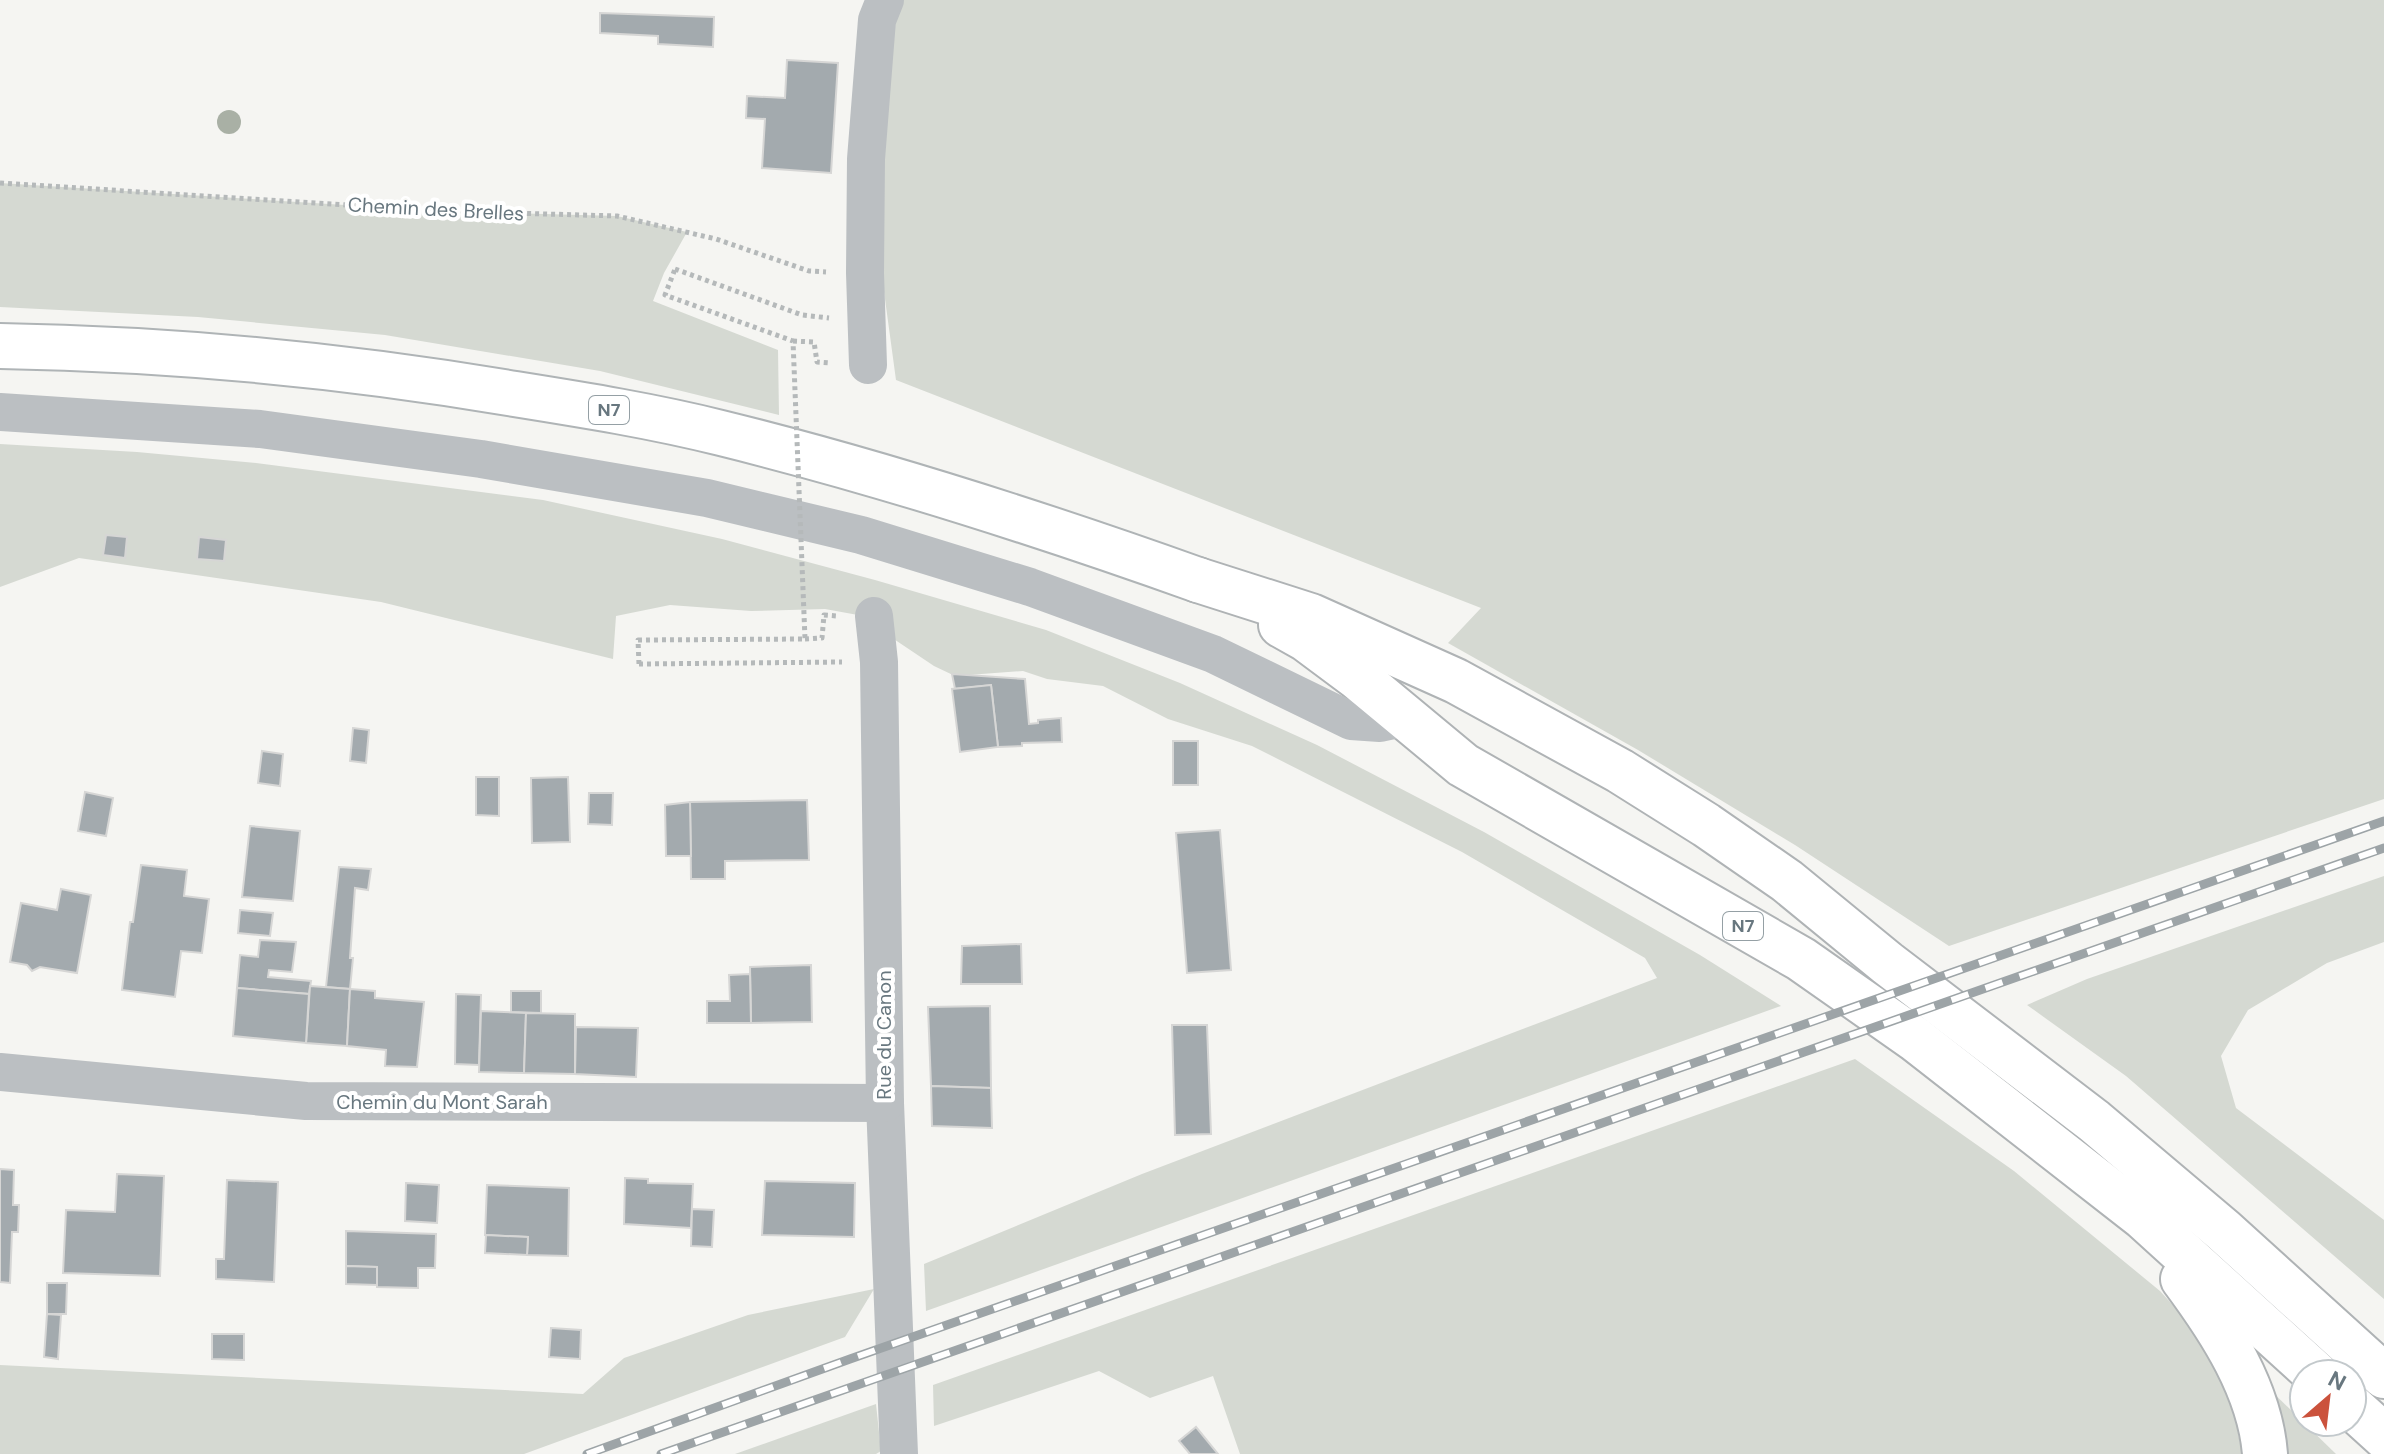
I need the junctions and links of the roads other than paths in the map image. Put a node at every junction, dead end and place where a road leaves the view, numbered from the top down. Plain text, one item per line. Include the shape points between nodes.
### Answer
1 (885, 0) edge
2 (0, 346) edge
3 (856, 365) road end
4 (0, 412) edge
5 (1198, 580) junction
6 (874, 616) dead end
7 (1403, 718) junction
8 (0, 1072) edge
9 (885, 1103) junction
10 (2143, 1217) junction
11 (2298, 1358) edge
12 (2384, 1376) edge
13 (2368, 1422) edge
14 (2384, 1436) edge
15 (899, 1454) edge
16 (2265, 1454) edge

1 - 3 street via 877,20 866,159 867,322
2 - 5 main road, N7 via 227,357 399,374 572,403 718,432 865,470
4 - 7 street via 260,429 481,459 707,498 861,535 1030,587 1213,654 1351,721
5 - 7 main road, N7 via 1306,639
5 - 12 main road via 1311,616 1456,681 1706,825 1787,881 2094,1121
6 - 9 street, Rue du Canon
7 - 10 main road, N7 via 1463,765 1801,959 1927,1049
8 - 9 street, Chemin du Mont Sarah via 306,1101
9 - 15 street, Rue du Canon
10 - 11 main road, N7
10 - 16 main road via 2215,1321 2249,1390
13 - 14 main road

